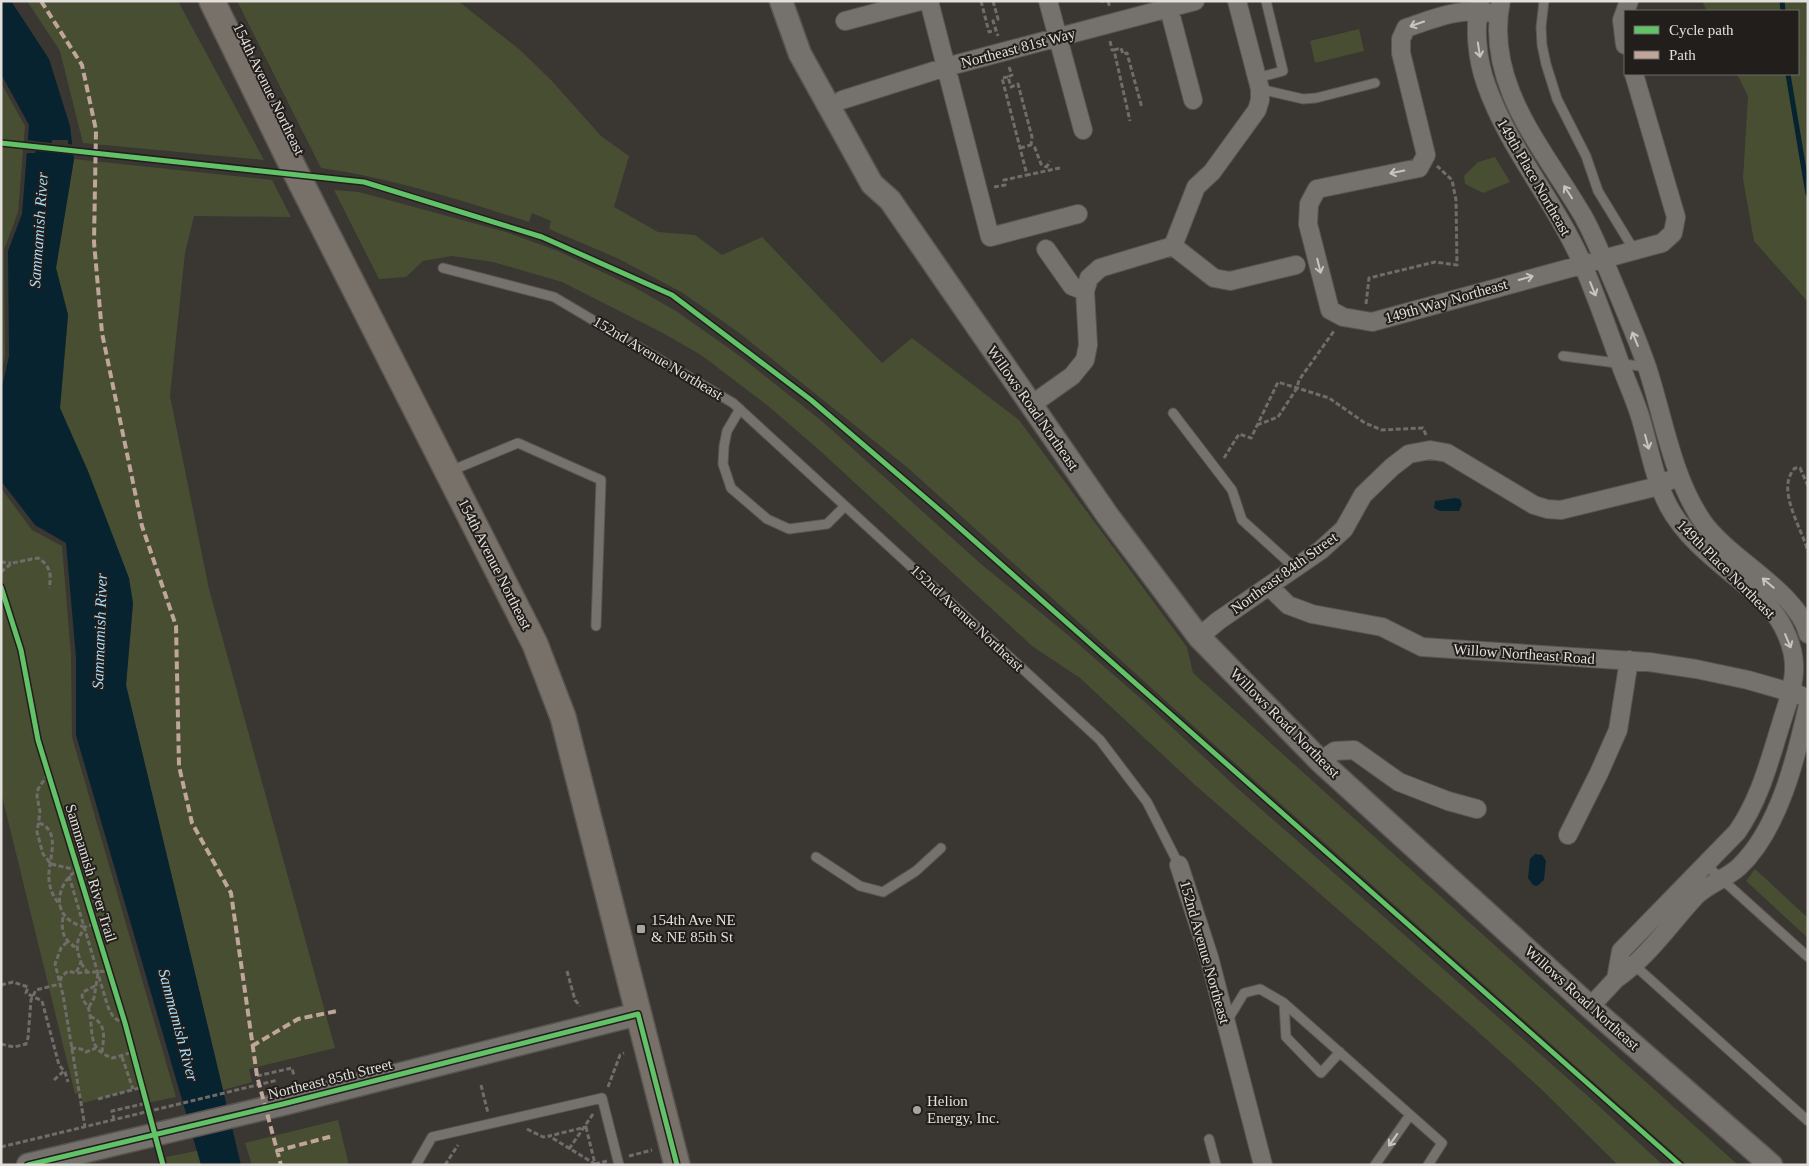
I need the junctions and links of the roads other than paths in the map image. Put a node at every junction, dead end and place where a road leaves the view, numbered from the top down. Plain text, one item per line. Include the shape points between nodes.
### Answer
1 (212, 1) edge
2 (781, 1) edge
3 (920, 1) edge
4 (929, 1) edge
5 (1048, 1) edge
6 (1195, 1) edge
7 (1237, 1) edge
8 (1266, 1) edge
9 (1544, 1) edge
10 (1168, 5) edge
11 (1479, 6) edge
12 (1500, 8) edge
13 (1624, 15) edge
14 (845, 21) dead end
15 (789, 23) junction
16 (1624, 37) edge
17 (1058, 38) junction
18 (946, 67) junction
19 (1634, 75) edge
20 (1258, 83) junction
21 (1375, 83) dead end
22 (842, 100) junction
23 (1193, 100) dead end
24 (1083, 130) dead end
25 (890, 200) junction
26 (1078, 214) dead end
27 (1173, 246) junction
28 (1046, 249) dead end
29 (1634, 250) junction
30 (1603, 258) junction
31 (1582, 263) junction
32 (1296, 265) dead end
33 (443, 268) dead end
34 (1085, 291) junction
35 (1564, 356) dead end
36 (1621, 363) junction
37 (1646, 366) junction
38 (1031, 405) junction
39 (740, 409) junction
40 (1173, 413) dead end
41 (448, 472) junction
42 (1679, 474) junction
43 (1659, 486) junction
44 (845, 506) junction
45 (1295, 568) junction
46 (1269, 586) junction
47 (596, 626) dead end
48 (1808, 634) edge
49 (1199, 637) junction
50 (1629, 660) junction
51 (1790, 692) junction
52 (1808, 698) edge
53 (1808, 705) edge
54 (1320, 761) junction
55 (1477, 810) dead end
56 (1568, 835) dead end
57 (941, 848) dead end
58 (816, 857) dead end
59 (1705, 864) junction
60 (1179, 865) joint
61 (1722, 879) junction
62 (1621, 951) junction
63 (1808, 957) edge
64 (1634, 966) junction
65 (1616, 979) junction
66 (1284, 1003) junction
67 (1590, 1007) junction
68 (638, 1014) junction
69 (1225, 1024) junction
70 (1340, 1052) junction
71 (1410, 1115) junction
72 (1808, 1121) edge
73 (1209, 1140) dead end
74 (28, 1165) edge
75 (416, 1165) edge
76 (619, 1165) edge
77 (677, 1165) edge
78 (1216, 1165) edge
79 (1263, 1165) edge
80 (1375, 1165) edge
81 (1428, 1165) edge
82 (1771, 1165) edge

1 - 41 main road, 154th Avenue Northeast
2 - 15 street, Willows Road Northeast
3 - 14 street
4 - 18 street
5 - 17 street
6 - 10 street, Northeast 81st Way
7 - 20 street
8 - 20 lane via 1283,71
9 - 29 lane via 1542,44 1557,99 1586,156 1598,191
10 - 17 street, Northeast 81st Way
10 - 23 street
11 - 12 street
11 -> 31 street, 149th Place Northeast via 1477,46 1496,112 1564,224
11 -> 31 street, 149th Way Northeast via 1406,28 1401,39 1401,53 1426,155 1419,168 1317,189 1309,204 1308,224 1330,310 1343,318 1372,322
30 -> 12 street, 149th Place Northeast via 1581,212 1527,129 1508,86 1499,47
13 - 16 street
15 - 22 street, Willows Road Northeast via 817,58
15 - 25 street, Willows Road Northeast via 800,54 872,184
17 - 18 street, Northeast 81st Way
17 - 24 street
18 - 22 street, Northeast 81st Way
18 - 26 street via 990,237
19 - 29 street via 1676,217 1673,233 1662,243
20 - 21 lane via 1303,99
20 - 27 street via 1260,100 1257,110 1212,172 1196,187
22 - 25 street, Willows Road Northeast via 885,177
25 - 38 street, Willows Road Northeast
27 - 32 street via 1214,278 1230,281
27 - 34 street via 1100,268 1090,278
28 - 34 street via 1072,286
29 - 30 street
30 - 31 street
37 -> 30 street, 149th Place Northeast
31 -> 36 street, 149th Place Northeast
33 - 39 lane, 152nd Avenue Northeast via 554,297
34 - 38 street via 1088,345 1084,360 1072,376
35 - 36 lane
36 - 37 lane
36 -> 43 street, 149th Place Northeast via 1642,422
37 - 42 street, 149th Place Northeast
38 - 49 street, Willows Road Northeast via 1108,516
39 - 44 lane, 152nd Avenue Northeast
39 - 44 lane via 727,432 724,446 723,464 730,488 767,519 789,529 827,524
40 - 45 lane via 1232,490 1242,520
41 - 47 lane via 518,443 601,480
41 - 68 main road, 154th Avenue Northeast via 536,644 551,681 577,769
42 - 43 street
48 -> 42 street, 149th Place Northeast via 1795,608 1730,552 1704,524
43 - 45 street, Northeast 84th Street via 1561,510 1547,509 1534,505 1447,453 1430,450 1409,454 1364,495 1344,529
43 -> 51 street, 149th Place Northeast via 1676,520 1716,563 1769,607 1781,624 1792,650 1794,670
44 - 60 lane, 152nd Avenue Northeast via 1100,740 1147,802
45 - 46 street, Northeast 84th Street
46 - 49 street, Northeast 84th Street
46 - 50 street, Willow Northeast Road via 1288,605 1312,614 1382,627 1422,646
49 - 54 street, Willows Road Northeast
50 - 51 street, Willow Northeast Road via 1696,669
50 - 56 street via 1618,730
51 - 52 street, Willow Northeast Road
51 - 59 street, 149th Place Northeast via 1760,793 1750,814
53 - 61 street via 1780,802 1768,829 1738,869
54 - 55 street via 1335,751 1354,750 1399,782
54 - 67 street, Willows Road Northeast
57 - 58 lane via 916,871 883,892 860,886
59 - 61 lane
59 - 62 street, 149th Place Northeast
60 - 69 street, 152nd Avenue Northeast via 1209,957
61 - 63 lane
61 - 64 street via 1697,895
62 - 64 lane
62 - 65 street
64 - 65 street
64 - 72 lane
65 - 67 street
66 - 69 lane via 1260,989 1244,993
66 - 70 lane
66 - 70 lane via 1286,1037 1321,1073
67 - 82 street, Willows Road Northeast
68 - 74 street, Northeast 85th Street
68 - 77 main road, 154th Avenue Northeast
69 - 79 street, 152nd Avenue Northeast
70 - 71 lane
71 -> 80 lane
71 - 81 lane via 1442,1143
73 - 78 lane
75 - 76 lane via 432,1137 602,1098

